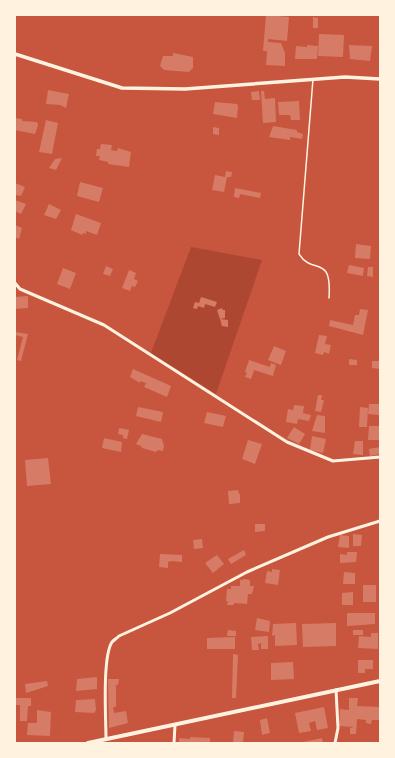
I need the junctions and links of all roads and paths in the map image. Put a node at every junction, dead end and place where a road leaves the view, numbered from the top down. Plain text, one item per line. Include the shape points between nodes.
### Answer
1 (15, 54) edge
2 (314, 79) junction
3 (380, 79) edge
4 (15, 283) edge
5 (20, 289) junction
6 (15, 290) edge
7 (329, 298) dead end
8 (380, 457) edge
9 (380, 521) edge
10 (380, 681) edge
11 (336, 690) junction
12 (175, 725) junction
13 (104, 741) edge
14 (88, 743) edge
15 (174, 743) edge
16 (335, 743) edge

1 - 2 street via 122,88 185,89
2 - 3 street
2 - 7 lane via 299,254 326,271 330,283
4 - 5 street
5 - 6 street
5 - 8 street via 104,325 287,442 332,461
9 - 13 street via 328,537 247,572 170,613 119,636 112,642 107,663
10 - 11 main road
11 - 12 main road
11 - 16 street via 338,728
12 - 13 main road
12 - 15 street
13 - 14 main road

